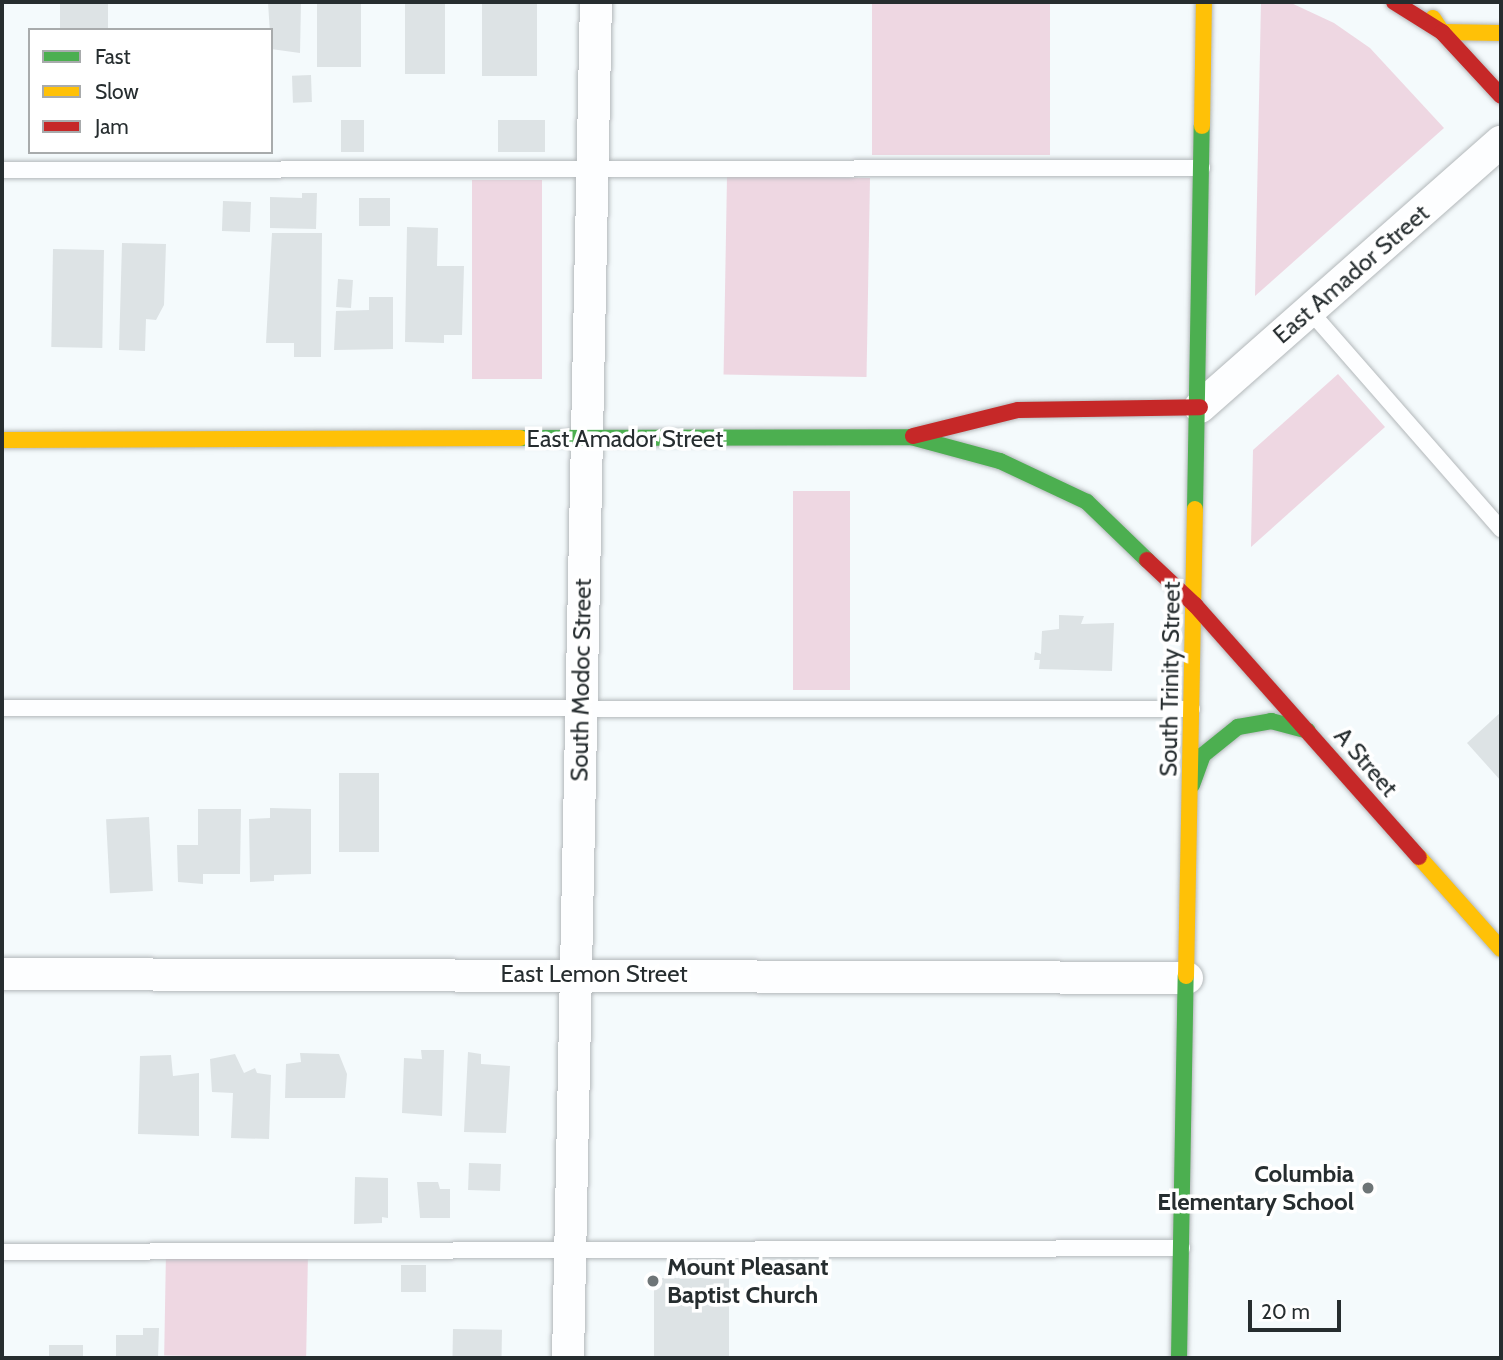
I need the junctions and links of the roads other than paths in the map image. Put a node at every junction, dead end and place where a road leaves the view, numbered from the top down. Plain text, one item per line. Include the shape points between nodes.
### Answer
1 (596, 2) edge
2 (1204, 2) edge
3 (1394, 2) edge
4 (1423, 2) edge
5 (1442, 32) junction
6 (1501, 33) edge
7 (1501, 96) edge
8 (1501, 142) edge
9 (1202, 168) junction
10 (591, 169) junction
11 (2, 170) edge
12 (1310, 310) junction
13 (1200, 407) junction
14 (911, 437) junction
15 (585, 439) junction
16 (2, 440) edge
17 (1501, 529) edge
18 (1195, 605) junction
19 (2, 708) edge
20 (1192, 709) junction
21 (580, 710) junction
22 (1308, 731) junction
23 (1190, 790) junction
24 (1501, 949) edge
25 (575, 973) junction
26 (2, 974) edge
27 (1187, 978) junction
28 (1182, 1248) junction
29 (570, 1250) junction
30 (2, 1252) edge
31 (568, 1358) edge
32 (1180, 1358) edge

1 - 10 street, South Modoc Street
2 - 9 main road, South Trinity Street
3 - 5 main road
4 - 5 main road
5 - 6 main road
5 - 7 main road
8 - 12 street, East Amador Street
9 - 10 lane
9 - 13 main road, South Trinity Street
10 - 11 lane
10 - 15 street, South Modoc Street
12 - 13 street, East Amador Street
12 - 17 lane
13 - 14 main road via 1018,410
13 - 18 main road, South Trinity Street
14 - 15 main road, East Amador Street
14 - 18 main road, East Amador Street via 1000,461 1087,502
15 - 16 main road, East Amador Street
15 - 21 street, South Modoc Street
18 - 20 main road, South Trinity Street
18 - 22 main road, A Street
19 - 21 lane
20 - 21 lane
20 - 23 main road, South Trinity Street
21 - 25 street, South Modoc Street
22 - 23 main road via 1271,722 1238,727 1203,755
22 - 24 main road, A Street
23 - 27 main road, South Trinity Street
25 - 26 street, East Lemon Street
25 - 27 street, East Lemon Street
25 - 29 street, South Modoc Street
27 - 28 main road, South Trinity Street
28 - 29 lane
28 - 32 main road, South Trinity Street
29 - 30 lane
29 - 31 street, South Modoc Street

